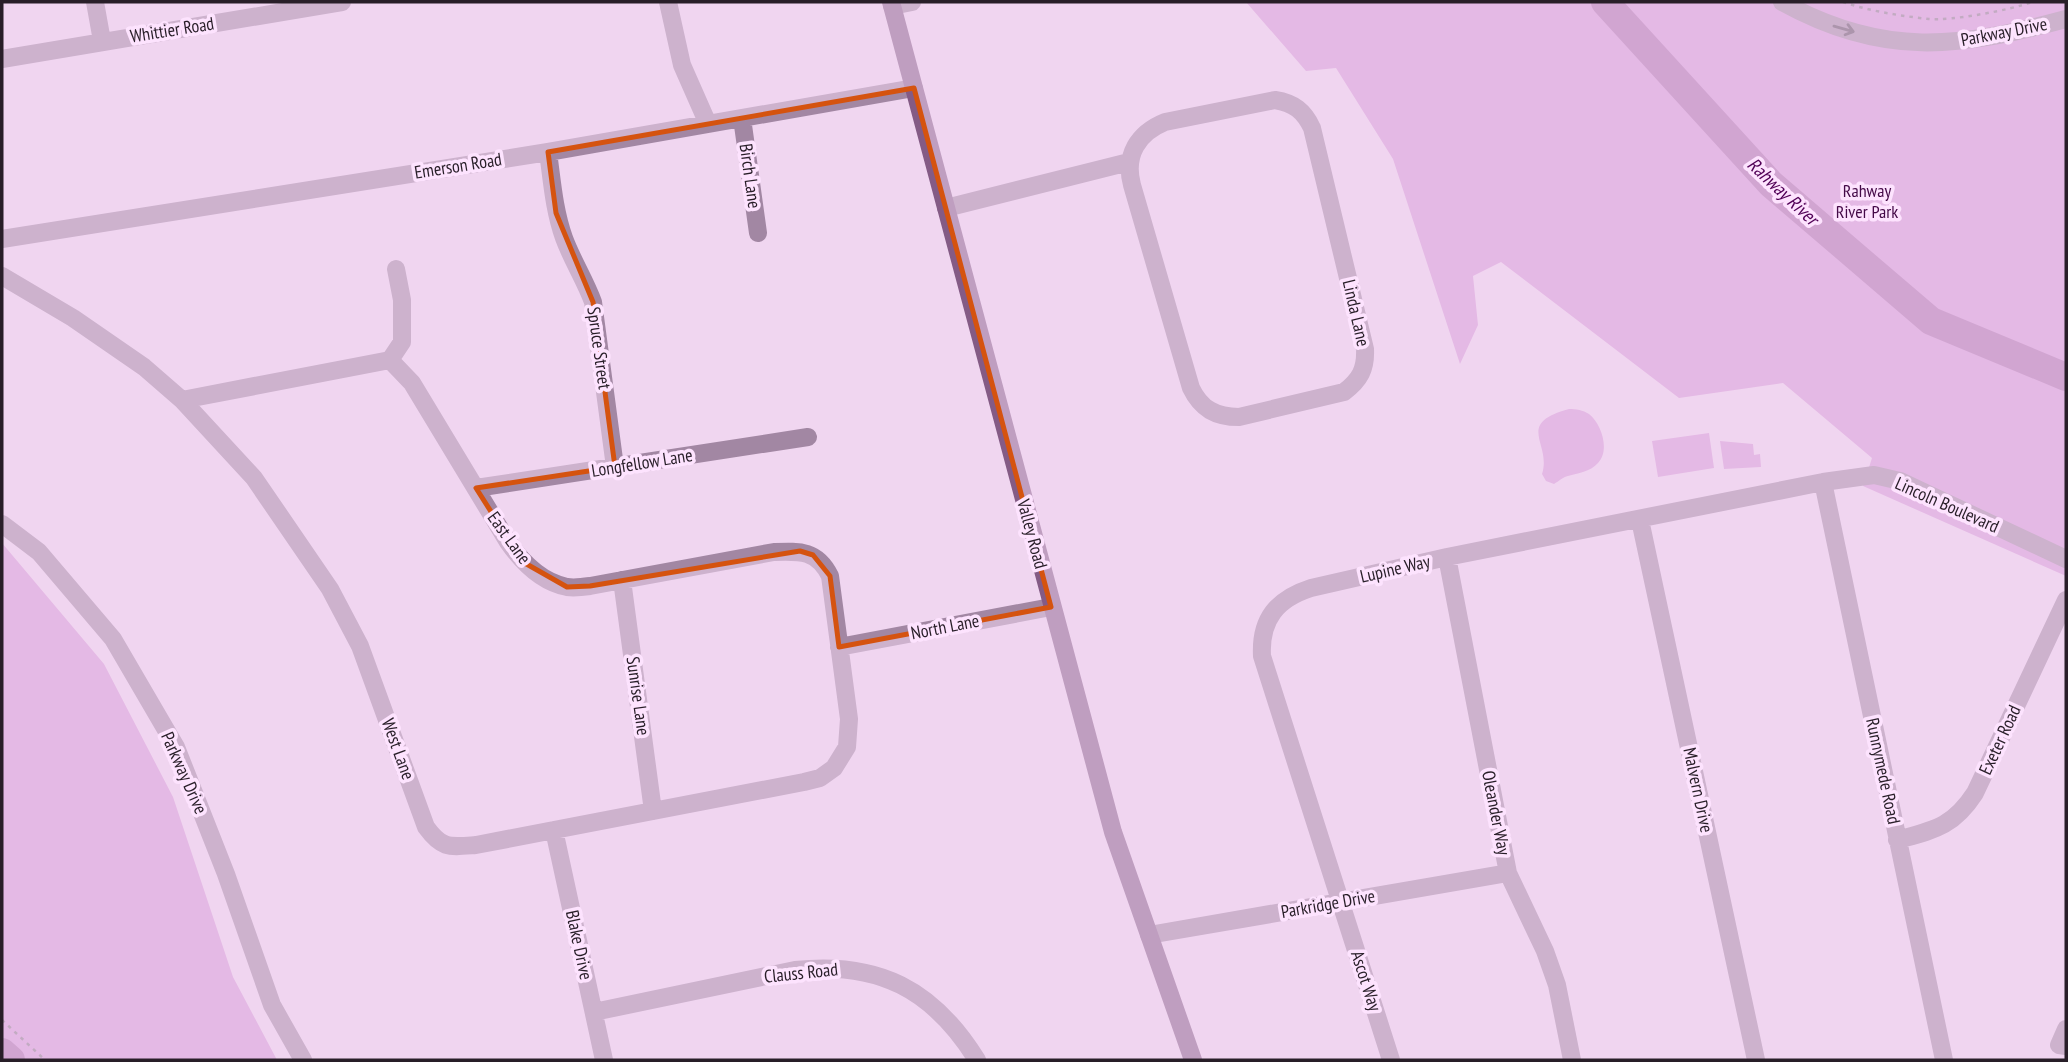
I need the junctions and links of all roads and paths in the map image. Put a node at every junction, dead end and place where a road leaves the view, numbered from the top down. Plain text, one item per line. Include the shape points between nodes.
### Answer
1 (95, 2) edge
2 (342, 2) edge
3 (668, 2) edge
4 (912, 2) edge
5 (1782, 2) edge
6 (1843, 2) edge
7 (2032, 2) edge
8 (892, 4) edge
9 (279, 7) edge
10 (2066, 19) edge
11 (102, 41) junction
12 (2, 59) edge
13 (914, 88) junction
14 (742, 118) junction
15 (708, 124) junction
16 (548, 152) junction
17 (1129, 162) junction
18 (946, 208) junction
19 (758, 233) dead end
20 (2, 239) edge
21 (396, 270) dead end
22 (2, 276) edge
23 (390, 360) junction
24 (182, 401) junction
25 (808, 437) dead end
26 (615, 467) junction
27 (1823, 482) junction
28 (476, 488) junction
29 (1640, 520) junction
30 (2, 524) edge
31 (1447, 557) junction
32 (2066, 559) edge
33 (622, 580) junction
34 (2066, 600) edge
35 (1051, 607) junction
36 (839, 647) junction
37 (653, 811) junction
38 (554, 830) junction
39 (1897, 840) junction
40 (1508, 873) junction
41 (1340, 902) junction
42 (1149, 935) junction
43 (594, 1012) junction
44 (2, 1020) edge
45 (45, 1060) edge
46 (303, 1060) edge
47 (604, 1060) edge
48 (977, 1060) edge
49 (1193, 1060) edge
50 (1391, 1060) edge
51 (1572, 1060) edge
52 (1756, 1060) edge
53 (1944, 1060) edge

1 - 11 street
2 - 9 street, Whittier Road
3 - 15 street via 682,65
4 - 8 street
5 -> 10 street, Parkway Drive via 1831,25 1913,43 1966,42
6 - 7 path via 1932,19
8 - 13 street, Valley Road
9 - 11 street, Whittier Road
11 - 12 street, Whittier Road
13 - 14 street, Emerson Road
13 - 18 street, Valley Road
14 - 15 street, Emerson Road
14 - 19 street, Birch Lane
15 - 16 street, Emerson Road
16 - 20 street, Emerson Road
16 - 26 street, Spruce Street via 556,214 593,302
17 - 17 street, Linda Lane via 1191,388 1200,404 1225,417 1238,417 1336,395 1354,384 1366,362 1365,349 1312,128 1298,108 1275,100 1165,122 1140,137
17 - 18 street
18 - 35 street, Valley Road
21 - 23 street via 402,342
22 - 24 street, West Lane via 144,367
23 - 24 street
23 - 28 street, East Lane via 412,383
24 - 38 street, West Lane via 254,478 331,589 360,646 426,827 438,842 450,847 476,845
25 - 26 street, Longfellow Lane
26 - 28 street, Longfellow Lane
27 - 29 street, Lupine Way
27 - 32 street, Lincoln Boulevard via 1874,475 1900,481
27 - 39 street, Runnymede Road
28 - 33 street, East Lane via 523,562 543,578 566,587
29 - 31 street, Lupine Way
29 - 52 street, Malvern Drive
30 - 46 street, Parkway Drive via 39,552 113,639 176,747 272,1005
31 - 40 street, Oleander Way
31 - 41 street, Lupine Way via 1294,594 1274,609 1263,632 1265,669
33 - 36 street, East Lane via 774,552 813,555 830,576
33 - 37 street, Sunrise Lane
34 - 39 street, Exeter Road via 1965,809 1954,820
35 - 36 street, North Lane
35 - 42 street, Valley Road via 1113,832
36 - 37 street, West Lane via 849,719 847,747 834,768 804,782
37 - 38 street, West Lane
38 - 43 street, Blake Drive
39 - 53 street, Runnymede Road
40 - 41 street, Parkridge Drive
40 - 51 street, Oleander Way via 1557,985
41 - 42 street, Parkridge Drive
41 - 50 street, Ascot Way
42 - 49 street, Valley Road
43 - 47 street, Blake Drive
43 - 48 street, Clauss Road via 795,970 849,968 875,974 921,997 942,1014
44 - 45 path

